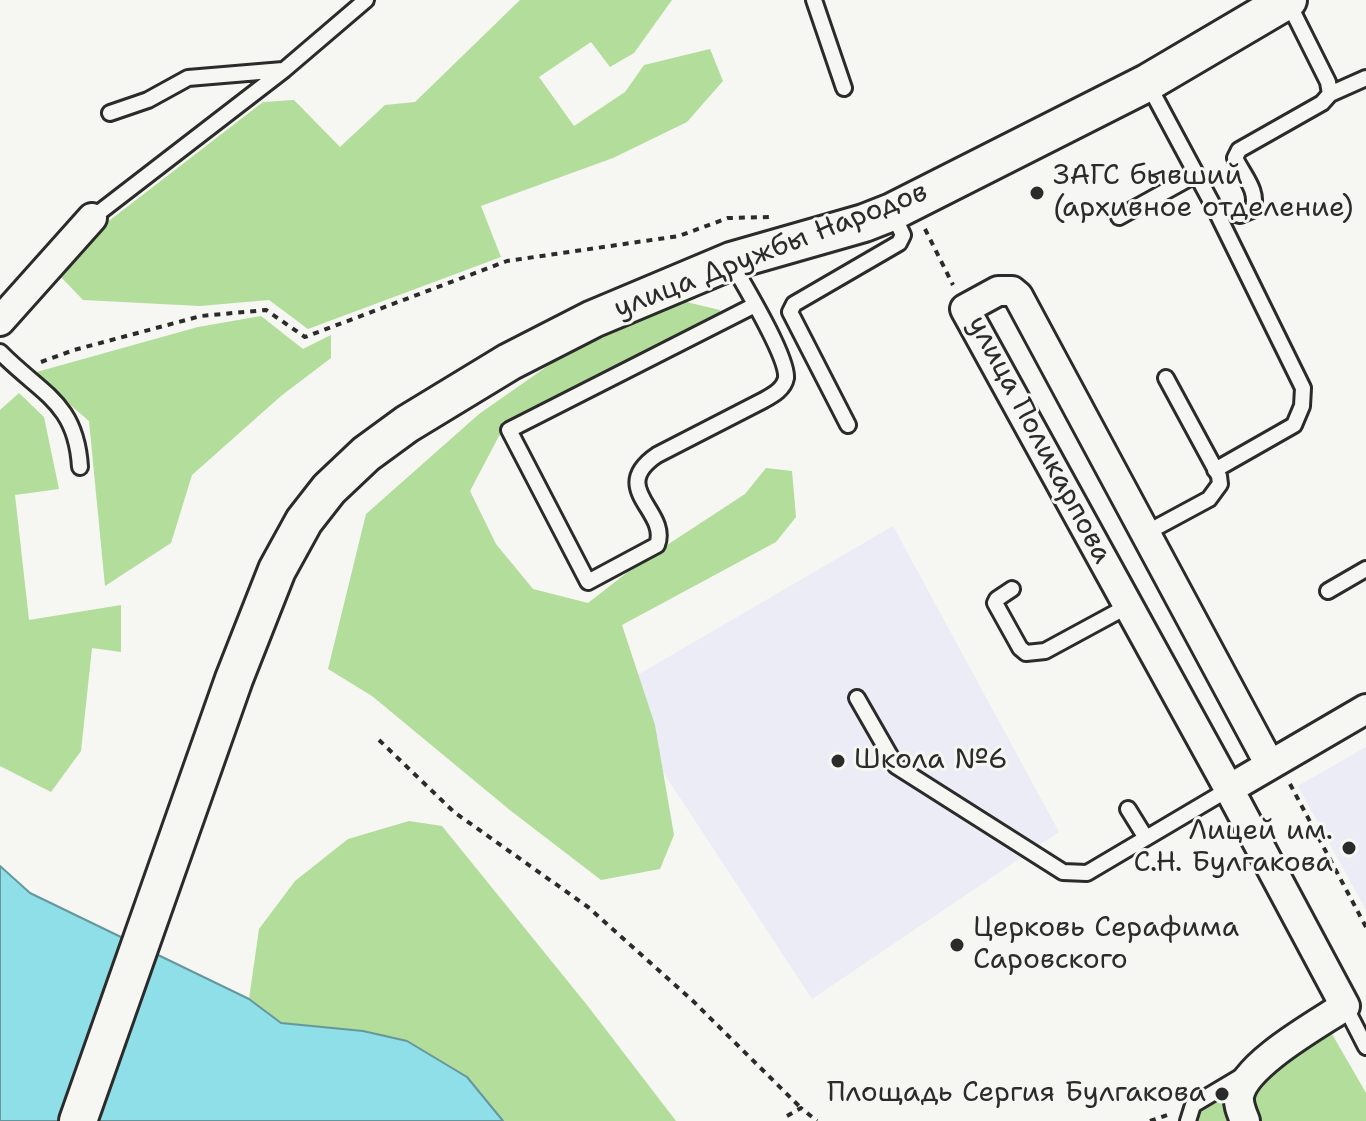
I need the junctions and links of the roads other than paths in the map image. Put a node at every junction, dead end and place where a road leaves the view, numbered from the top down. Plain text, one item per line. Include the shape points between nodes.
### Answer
1 (366, 0) edge
2 (814, 0) edge
3 (1287, 0) edge
4 (284, 70) junction
5 (1366, 78) edge
6 (1147, 83) junction
7 (844, 88) dead end
8 (1330, 94) junction
9 (110, 113) dead end
10 (1195, 175) junction
11 (902, 207) junction
12 (1215, 209) junction
13 (1119, 217) dead end
14 (92, 218) joint
15 (731, 261) junction
16 (755, 305) junction
17 (0, 321) edge
18 (4, 356) edge
19 (1166, 378) dead end
20 (848, 425) dead end
21 (80, 467) dead end
22 (1215, 470) junction
23 (1146, 533) junction
24 (1366, 569) edge
25 (1012, 589) dead end
26 (1328, 591) dead end
27 (1128, 606) junction
28 (857, 698) dead end
29 (1366, 709) edge
30 (1274, 763) junction
31 (1229, 789) junction
32 (1128, 809) dead end
33 (1146, 838) junction
34 (1345, 1006) junction
35 (1366, 1047) edge
36 (1263, 1064) junction
37 (78, 1121) edge
38 (1188, 1121) edge
39 (1245, 1121) edge

1 - 4 lane
2 - 7 lane
3 - 6 street, улица Дружбы Народов
3 - 8 lane
4 - 9 lane via 188,78
4 - 14 lane
5 - 8 lane
6 - 10 lane
6 - 11 street, улица Дружбы Народов
8 - 12 lane via 1239,150 1235,158 1254,193 1252,210 1240,215
10 - 12 lane
10 - 13 lane
11 - 15 street, улица Дружбы Народов
11 - 20 lane via 899,243 794,304 790,312
12 - 22 lane via 1300,378 1303,397 1294,425
14 - 17 street
15 - 16 lane
15 - 37 street, улица Дружбы Народов via 509,362 407,424 329,489 288,547 234,679
16 - 16 lane via 784,365 784,383 764,400 643,466 637,485 656,525 657,545 588,582 509,430
18 - 21 lane via 65,413 74,427
19 - 22 lane
22 - 23 lane via 1220,484 1214,495
23 - 27 street, улица Поликарпова via 1018,296 998,291 965,309
23 - 30 street, улица Поликарпова
24 - 26 lane
25 - 27 lane via 995,603 1026,653 1045,651
27 - 31 street, улица Поликарпова
28 - 33 lane via 896,766 1063,872 1087,873
29 - 30 street
30 - 31 street
31 - 33 lane
31 - 34 street, улица Поликарпова
32 - 33 lane
34 - 35 lane
34 - 36 street
36 - 38 lane via 1193,1105
36 - 39 street via 1239,1096

